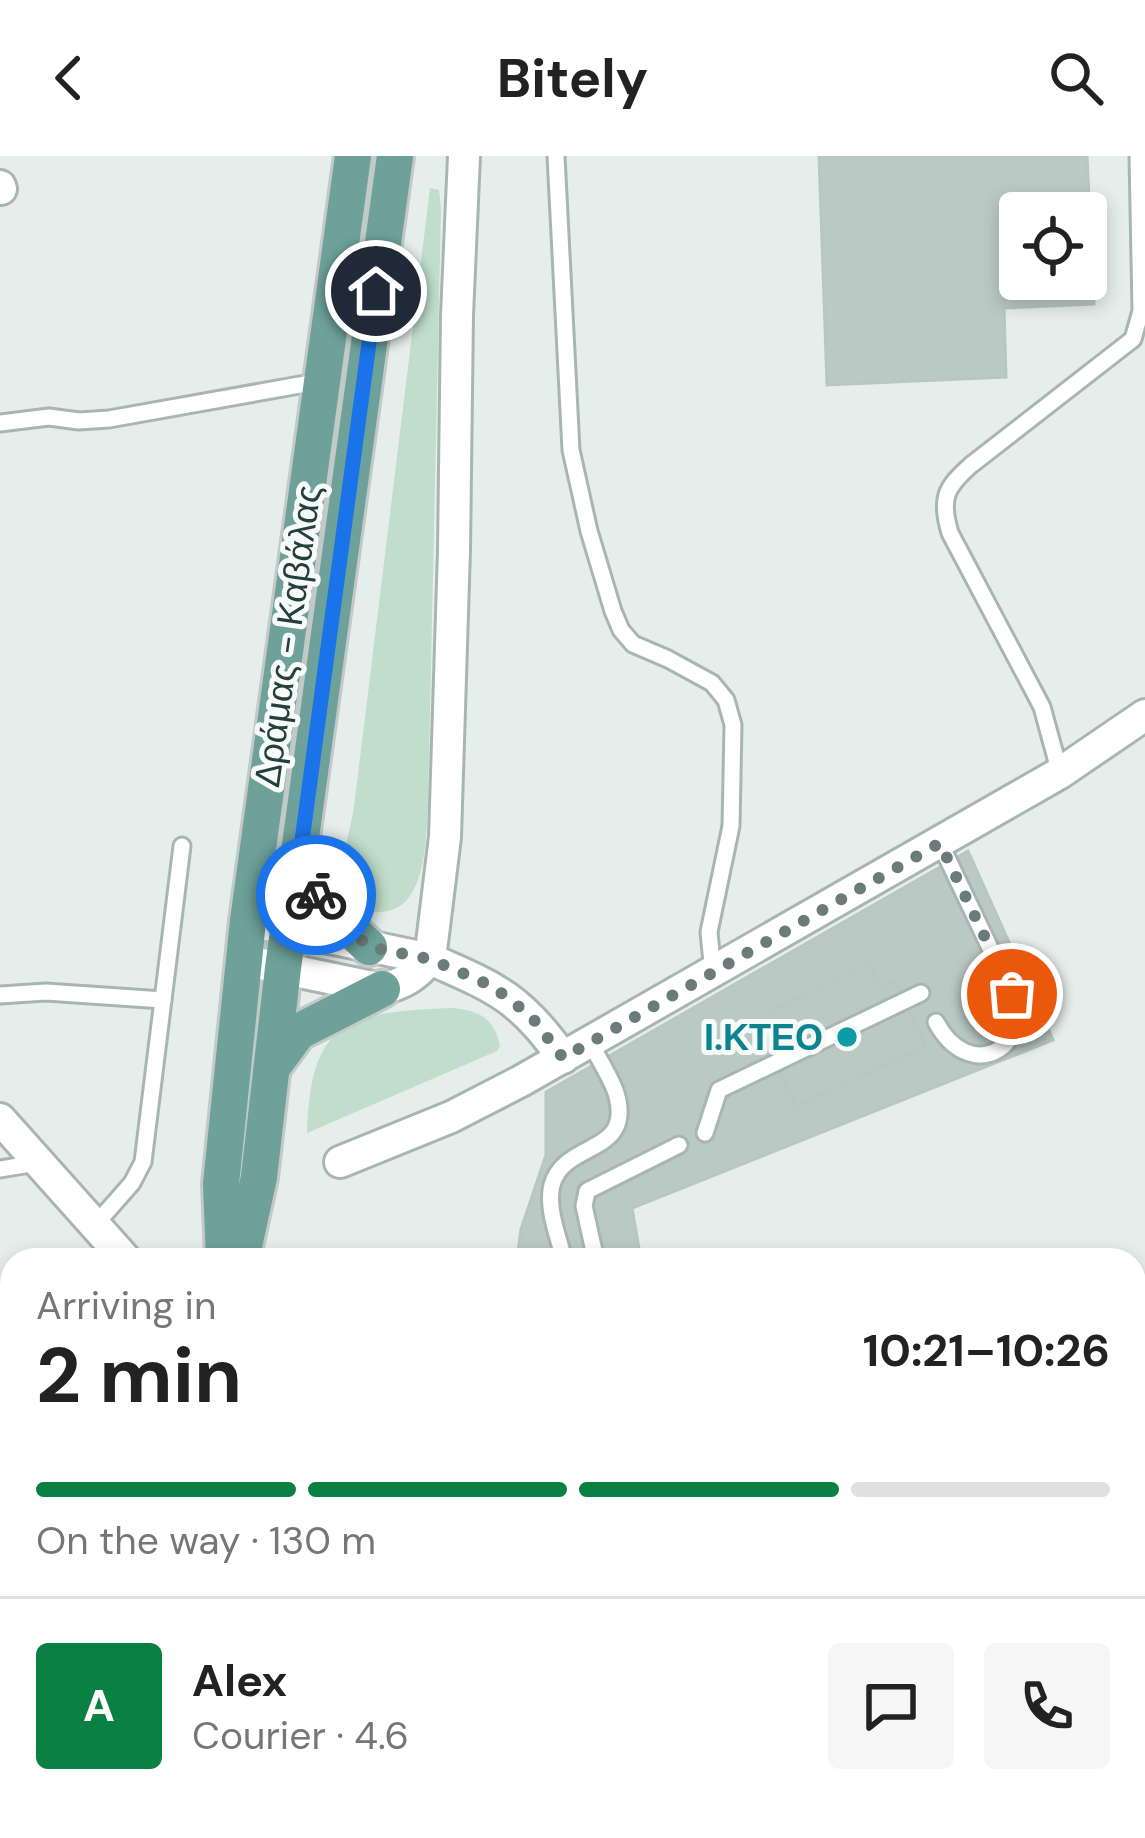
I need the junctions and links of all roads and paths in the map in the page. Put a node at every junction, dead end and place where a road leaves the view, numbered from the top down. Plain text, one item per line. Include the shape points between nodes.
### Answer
1 (352, 156) edge
2 (395, 156) edge
3 (464, 156) edge
4 (556, 156) edge
5 (1138, 156) edge
6 (322, 381) junction
7 (0, 423) edge
8 (1145, 715) edge
9 (1060, 772) junction
10 (940, 843) junction
11 (182, 846) dead end
12 (299, 863) junction
13 (248, 922) junction
14 (289, 932) junction
15 (369, 947) junction
16 (430, 959) junction
17 (243, 961) junction
18 (283, 968) junction
19 (713, 973) junction
20 (382, 989) junction
21 (922, 993) dead end
22 (0, 995) edge
23 (164, 1000) junction
24 (936, 1022) dead end
25 (576, 1050) junction
26 (271, 1069) junction
27 (0, 1119) edge
28 (705, 1133) dead end
29 (679, 1145) dead end
30 (39, 1162) junction
31 (340, 1162) dead end
32 (0, 1169) edge
33 (95, 1226) junction
34 (115, 1248) edge
35 (224, 1248) edge
36 (244, 1248) edge
37 (561, 1248) edge
38 (593, 1248) edge

1 - 6 main road, Δράμας - Καβάλας
2 - 12 main road, Δράμας - Καβάλας
3 - 16 street via 446,817
4 - 19 lane via 571,450 613,611 633,644 712,683 733,724 731,826 710,932
5 - 9 lane via 1141,311 1133,339 971,465 946,497 950,533 1042,707
6 - 7 lane via 110,419
6 - 13 main road, Δράμας - Καβάλας
8 - 9 street
9 - 10 street
10 - 19 street
10 - 24 lane via 1017,1016 1007,1041 979,1055 954,1047
11 - 23 lane
12 - 14 main road, Δράμας - Καβάλας
12 - 15 main road via 319,900
13 - 14 street
13 - 17 main road, Δράμας - Καβάλας
14 - 15 street
14 - 18 main road, Δράμας - Καβάλας
15 - 16 street
16 - 20 street
16 - 25 street via 492,986
17 - 18 street
17 - 35 main road, Δράμας - Καβάλας via 221,1184
18 - 20 street
18 - 26 main road, Δράμας - Καβάλας
19 - 25 street
20 - 26 main road via 298,1032
21 - 28 lane via 719,1090
22 - 23 lane
23 - 33 lane via 142,1162
25 - 31 street via 451,1117
25 - 37 lane via 616,1094 618,1116 611,1138 569,1160 552,1186
26 - 36 main road, Δράμας - Καβάλας
27 - 30 street
29 - 38 lane via 587,1191
30 - 32 lane
30 - 33 street
33 - 34 street

